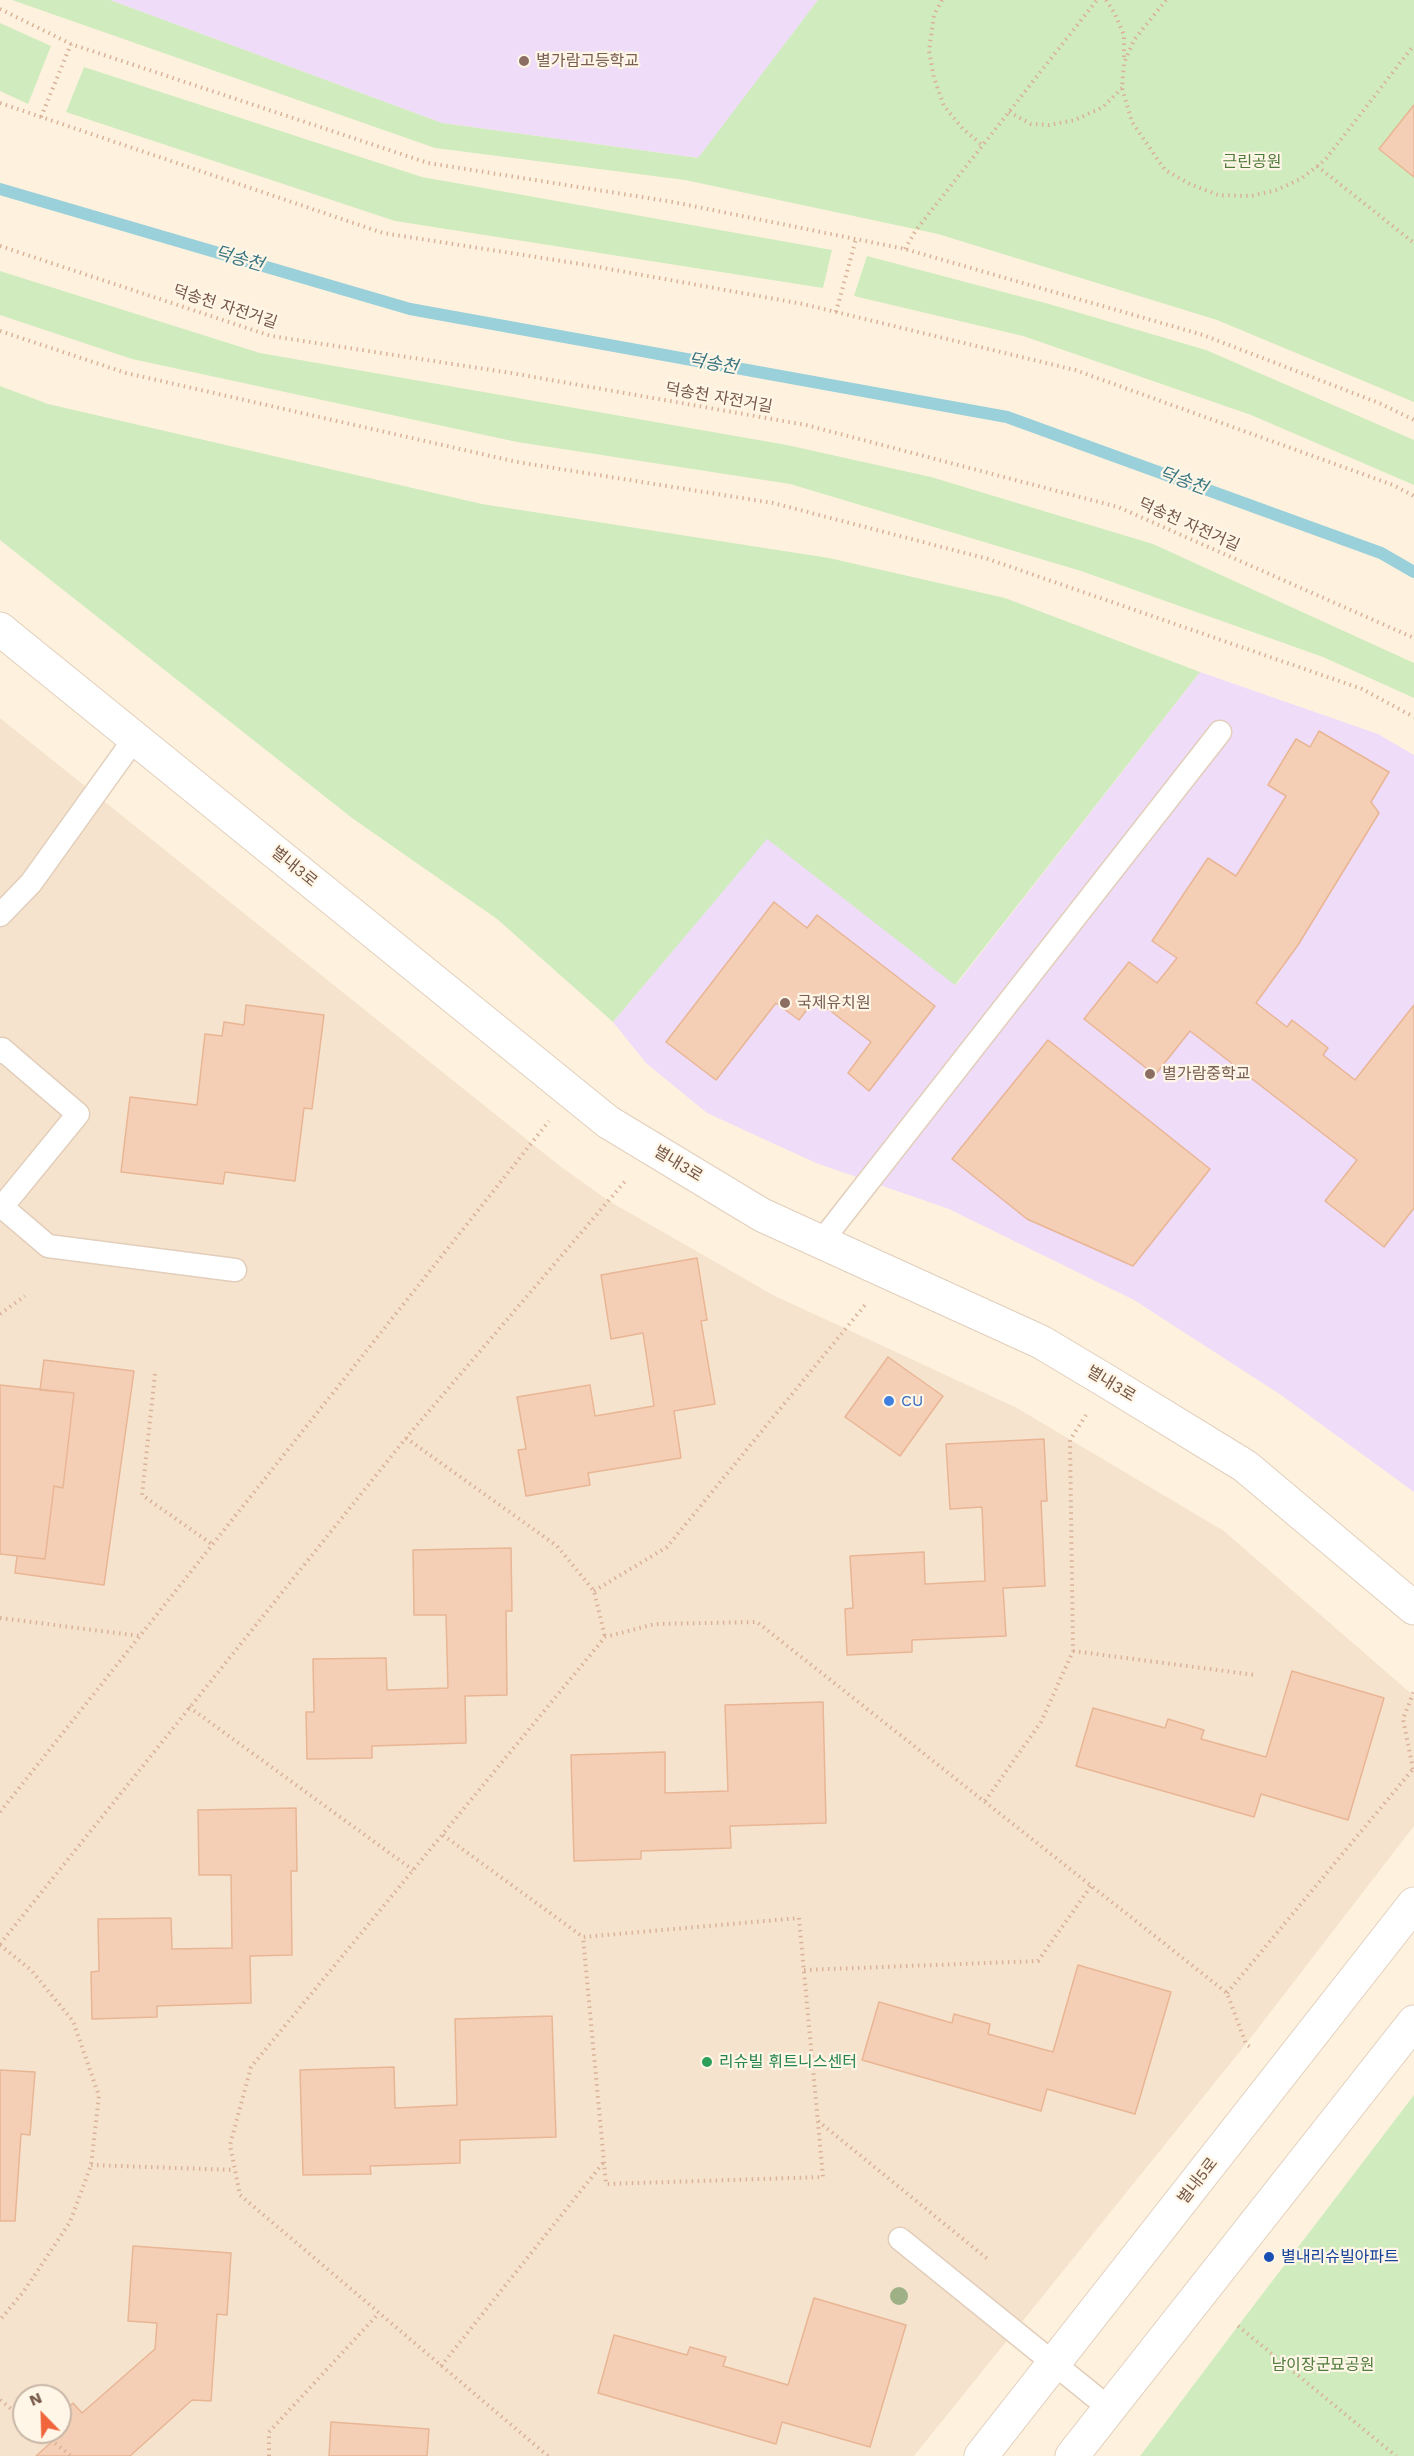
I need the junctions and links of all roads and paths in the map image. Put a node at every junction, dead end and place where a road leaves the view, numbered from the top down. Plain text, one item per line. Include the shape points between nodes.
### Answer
1 (942, 0) edge
2 (1097, 0) edge
3 (1106, 0) edge
4 (1166, 0) edge
5 (0, 9) edge
6 (72, 44) junction
7 (1414, 45) edge
8 (1124, 63) junction
9 (1122, 88) junction
10 (0, 103) edge
11 (1008, 112) junction
12 (41, 117) junction
13 (982, 145) junction
14 (1317, 166) junction
15 (856, 239) junction
16 (1414, 243) edge
17 (0, 246) edge
18 (905, 249) junction
19 (836, 312) junction
20 (0, 331) edge
21 (1414, 420) edge
22 (1414, 496) edge
23 (0, 629) edge
24 (1414, 638) edge
25 (1414, 717) edge
26 (1220, 732) dead end
27 (135, 738) junction
28 (0, 915) edge
29 (0, 1052) edge
30 (572, 1092) junction
31 (652, 1148) junction
32 (1, 1206) edge
33 (821, 1242) junction
34 (236, 1270) dead end
35 (889, 1273) junction
36 (25, 1296) dead end
37 (0, 1314) edge
38 (155, 1374) dead end
39 (1108, 1382) junction
40 (406, 1438) junction
41 (213, 1545) junction
42 (594, 1591) junction
43 (1414, 1608) edge
44 (0, 1618) edge
45 (140, 1636) junction
46 (605, 1637) junction
47 (1073, 1651) junction
48 (1255, 1675) dead end
49 (1414, 1691) edge
50 (189, 1707) junction
51 (1414, 1770) edge
52 (985, 1802) junction
53 (0, 1812) edge
54 (443, 1834) junction
55 (413, 1870) junction
56 (1091, 1886) junction
57 (1414, 1904) edge
58 (583, 1937) junction
59 (0, 1944) edge
60 (804, 1970) junction
61 (1227, 1993) junction
62 (1414, 2022) edge
63 (1282, 2073) junction
64 (818, 2121) junction
65 (604, 2162) junction
66 (91, 2165) junction
67 (235, 2170) junction
68 (900, 2239) dead end
69 (990, 2261) dead end
70 (379, 2313) junction
71 (0, 2320) edge
72 (1238, 2326) dead end
73 (1055, 2364) junction
74 (441, 2366) junction
75 (0, 2400) edge
76 (1109, 2408) junction
77 (12, 2410) edge
78 (56, 2444) edge
79 (71, 2456) edge
80 (269, 2456) edge
81 (548, 2456) edge
82 (981, 2456) edge
83 (1072, 2456) edge
84 (1396, 2456) edge

1 - 13 path via 934,15 929,51 934,78 944,106
2 - 11 path
3 - 8 path via 1124,35
4 - 8 path via 1134,40
5 - 6 path
6 - 12 path
6 - 15 path via 428,163 673,202
7 - 14 path
8 - 9 path
9 - 11 path via 1103,107 1075,120 1031,124
9 - 14 path via 1132,122 1147,147 1166,170 1190,184 1218,195 1251,196 1277,190
10 - 12 path
11 - 13 path
12 - 19 path via 383,233 598,267
13 - 18 path via 915,230
14 - 16 path
15 - 18 path
15 - 19 path
17 - 24 path, 덕송천 자전거길 via 271,336 806,425 1118,507
18 - 21 path via 1203,335
19 - 22 path via 1075,370
20 - 25 path via 126,374 517,462 773,503 988,559 1362,689
23 - 27 street, 별내3로
26 - 33 lane
27 - 28 lane via 31,884
27 - 30 street, 별내3로
29 - 32 lane via 2,1049 78,1114
30 - 31 street, 별내3로 via 608,1122
30 - 41 path
31 - 33 street, 별내3로 via 762,1215
31 - 40 path
32 - 34 lane via 48,1246
33 - 35 street, 별내3로
35 - 39 street, 별내3로 via 1041,1342
35 - 42 path via 668,1546
36 - 37 path
38 - 41 path via 142,1495
39 - 43 street, 별내3로 via 1245,1466
39 - 47 path via 1070,1440
40 - 42 path via 557,1546
40 - 50 path
41 - 45 path
42 - 46 path
44 - 45 path
45 - 53 path
46 - 52 path via 655,1624 758,1622
46 - 54 path
47 - 48 path
47 - 52 path via 1041,1722
49 - 51 path via 1403,1719
50 - 55 path
50 - 59 path
51 - 61 path
52 - 56 path
54 - 55 path
54 - 58 path
55 - 67 path via 251,2067 230,2145
56 - 60 path via 1038,1960
56 - 61 path
57 - 63 street, 별내5로
58 - 60 path via 799,1918
58 - 65 path
59 - 66 path via 31,1970 73,2021 99,2096
60 - 64 path
61 - 63 path via 1246,2043
62 - 76 street
63 - 73 street, 별내5로
64 - 65 path via 823,2177 606,2184
64 - 69 path
65 - 74 path
66 - 67 path
66 - 71 path via 70,2222
67 - 70 path via 240,2195
68 - 73 lane
70 - 74 path
70 - 80 path via 269,2432
72 - 84 path
73 - 76 lane
73 - 82 street, 별내5로
74 - 81 path
75 - 77 path
76 - 83 street
78 - 79 path

